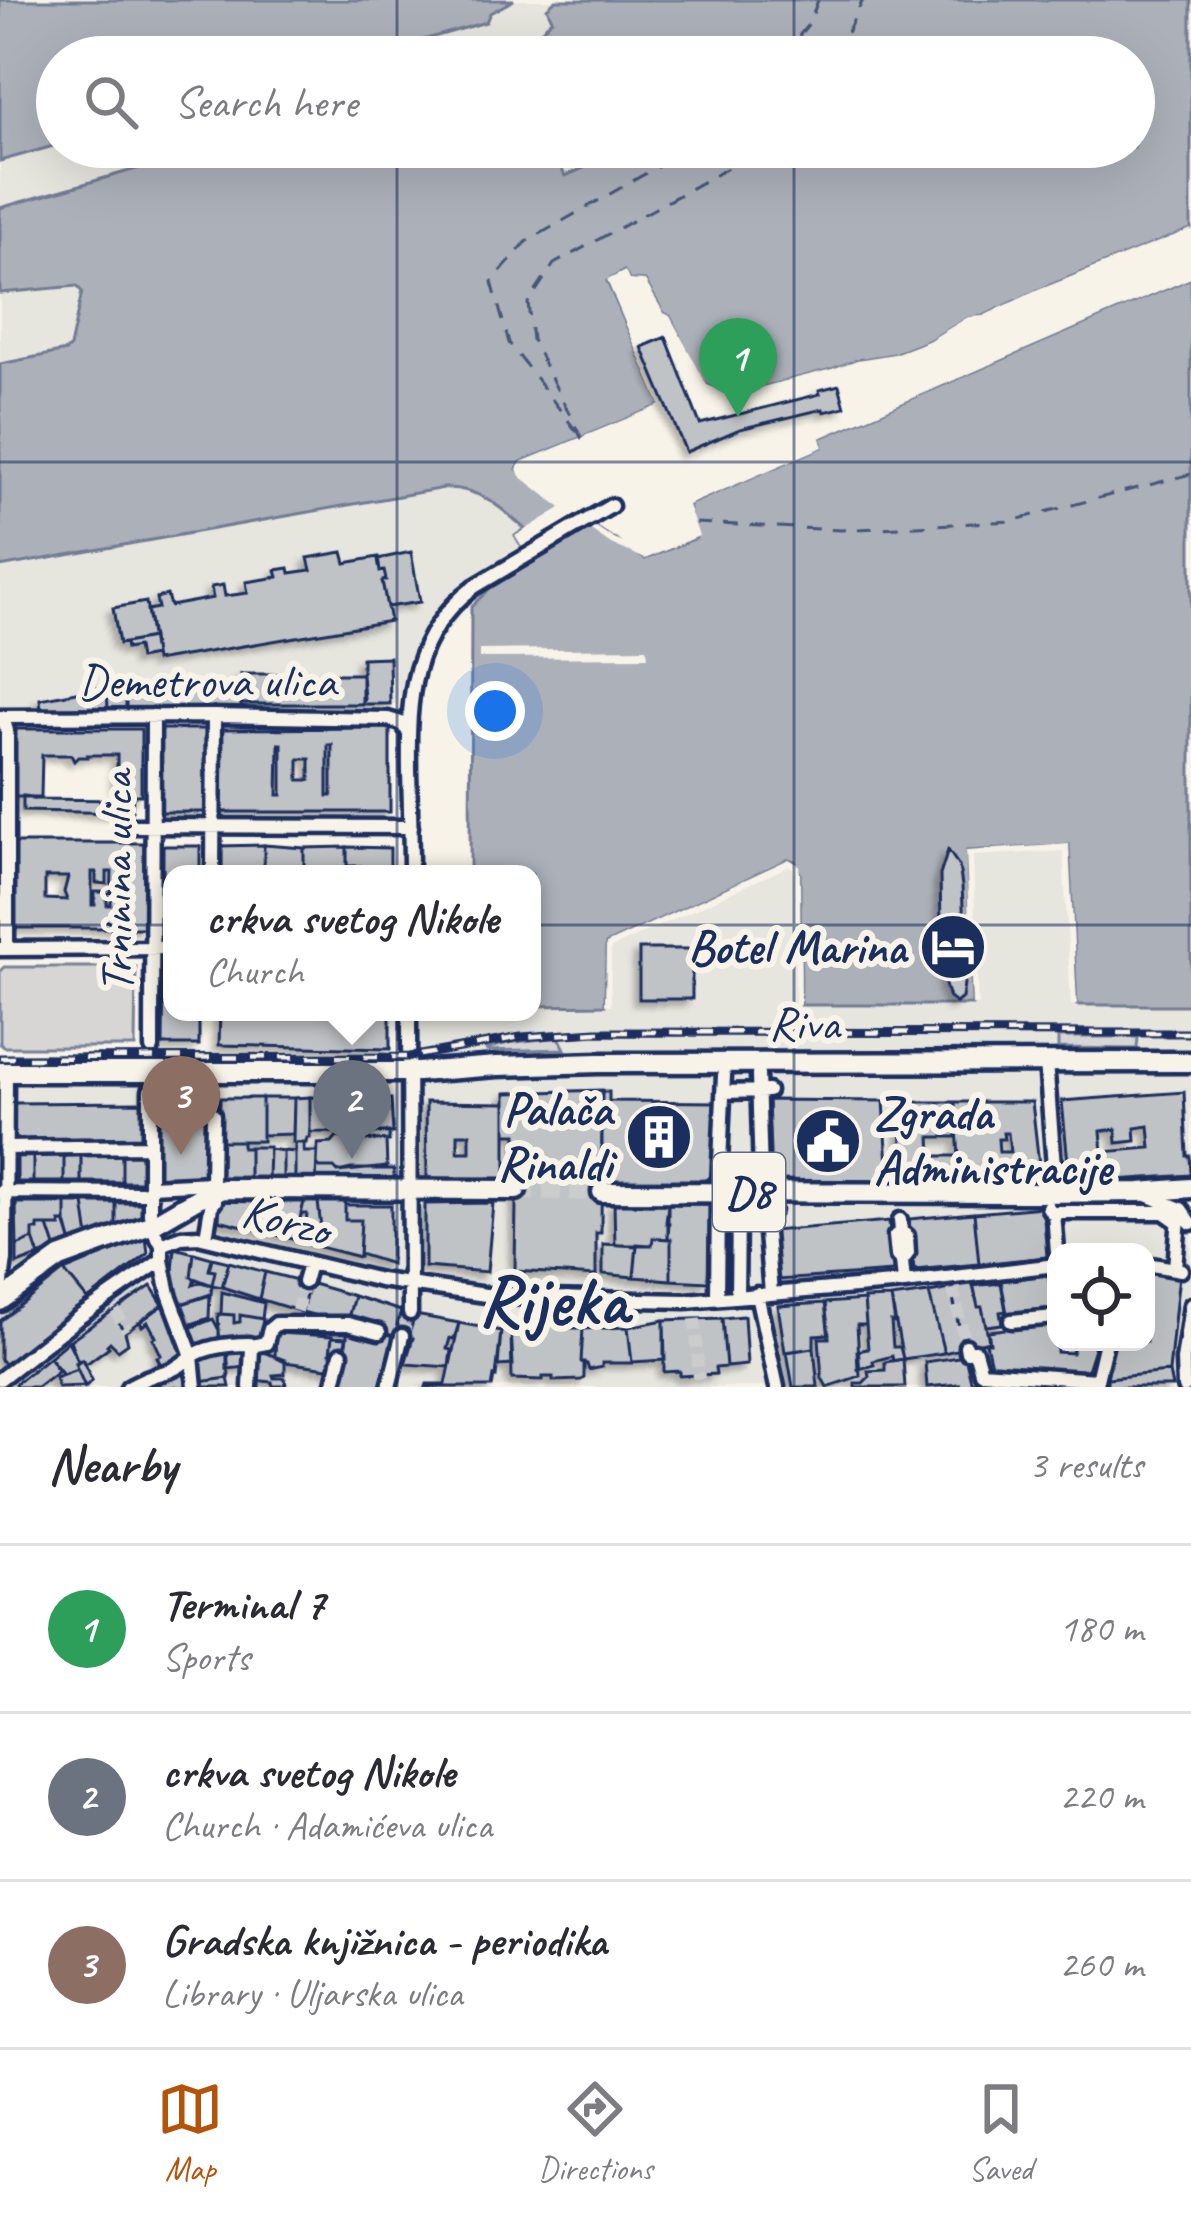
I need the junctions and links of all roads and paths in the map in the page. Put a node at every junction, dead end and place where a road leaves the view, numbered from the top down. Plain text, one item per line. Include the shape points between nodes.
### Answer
1 (611, 506) dead end
2 (410, 693) junction
3 (153, 716) junction
4 (214, 716) junction
5 (2, 717) edge
6 (388, 719) junction
7 (409, 732) junction
8 (4, 826) edge
9 (132, 826) dead end
10 (152, 826) junction
11 (213, 826) junction
12 (410, 827) junction
13 (213, 865) edge
14 (411, 865) edge
15 (152, 948) junction
16 (163, 948) edge
17 (3, 949) edge
18 (410, 1021) edge
19 (152, 1048) dead end
20 (1046, 1062) junction
21 (1191, 1062) edge
22 (3, 1072) edge
23 (414, 1072) junction
24 (758, 1074) dead end
25 (150, 1091) dead end
26 (209, 1091) dead end
27 (763, 1091) junction
28 (150, 1146) junction
29 (5, 1148) junction
30 (769, 1185) dead end
31 (1191, 1188) edge
32 (146, 1189) junction
33 (516, 1190) tunnel mouth
34 (3, 1192) edge
35 (602, 1192) tunnel mouth
36 (1140, 1192) junction
37 (214, 1193) junction
38 (717, 1199) junction
39 (410, 1202) junction
40 (1053, 1204) junction
41 (738, 1210) junction
42 (148, 1216) dead end
43 (1183, 1220) edge
44 (900, 1226) dead end
45 (206, 1238) junction
46 (156, 1241) junction
47 (1056, 1243) edge
48 (309, 1264) junction
49 (1155, 1266) edge
50 (1047, 1267) edge
51 (903, 1271) junction
52 (304, 1282) tunnel mouth
53 (410, 1284) junction
54 (764, 1293) junction
55 (736, 1297) junction
56 (717, 1298) junction
57 (0, 1300) edge
58 (1191, 1305) edge
59 (410, 1313) tunnel mouth
60 (1047, 1318) edge
61 (1011, 1321) dead end
62 (379, 1332) dead end
63 (401, 1337) tunnel mouth
64 (253, 1346) junction
65 (966, 1346) tunnel mouth
66 (1104, 1351) edge
67 (341, 1354) dead end
68 (192, 1356) junction
69 (0, 1379) edge
70 (128, 1387) edge
71 (195, 1387) edge
72 (250, 1387) edge
73 (333, 1387) edge
74 (388, 1387) edge
75 (777, 1387) edge
76 (1184, 1387) edge

1 - 2 street via 454,604 429,638
2 - 6 street
2 - 7 street
3 - 4 street, Demetrova ulica
3 - 5 street, Demetrova ulica
3 - 10 street, Trninina ulica
4 - 6 street, Demetrova ulica
4 - 11 street
5 - 8 street
6 - 7 street, Demetrova ulica
7 - 12 street
8 - 17 street
9 - 10 street
10 - 11 street
10 - 15 street, Trninina ulica
11 - 12 street
11 - 13 street
12 - 14 street
15 - 16 street
15 - 17 street
15 - 19 street, Trninina ulica
18 - 23 street
20 - 21 main road, Riva
20 - 23 main road, Riva via 612,1062
20 - 40 street
22 - 23 main road, Riva
22 - 29 street
23 - 39 street
24 - 27 street
25 - 28 street
26 - 37 street
27 - 30 street via 760,1177
27 - 38 street via 722,1084
28 - 29 street
28 - 32 street
29 - 34 street
31 - 36 main road, D8
32 - 34 street
32 - 37 street
32 - 42 street
33 - 39 main road
34 - 57 street
35 - 40 main road, D8
36 - 40 main road, D8
36 - 43 street via 1177,1207
37 - 39 main road
37 - 45 street
37 - 57 main road via 56,1260
38 - 41 street
38 - 56 street
39 - 53 street
40 - 43 street
40 - 47 street
41 - 54 street via 768,1208
41 - 55 street
43 - 49 street via 1180,1271
44 - 51 street
45 - 46 street, Korzo
45 - 48 street, Korzo
46 - 68 street
46 - 69 street
48 - 52 street
48 - 53 street, Korzo
50 - 51 street, Korzo via 952,1283
51 - 54 street, Korzo
53 - 56 street, Korzo via 500,1297
53 - 59 street
54 - 55 street, Korzo
54 - 75 street
55 - 56 street, Korzo
58 - 76 street
60 - 61 street
62 - 64 street via 296,1317
63 - 74 street
64 - 68 street via 225,1344
64 - 72 street
65 - 66 street via 981,1372 1097,1380
67 - 73 street
68 - 70 street
68 - 71 street

